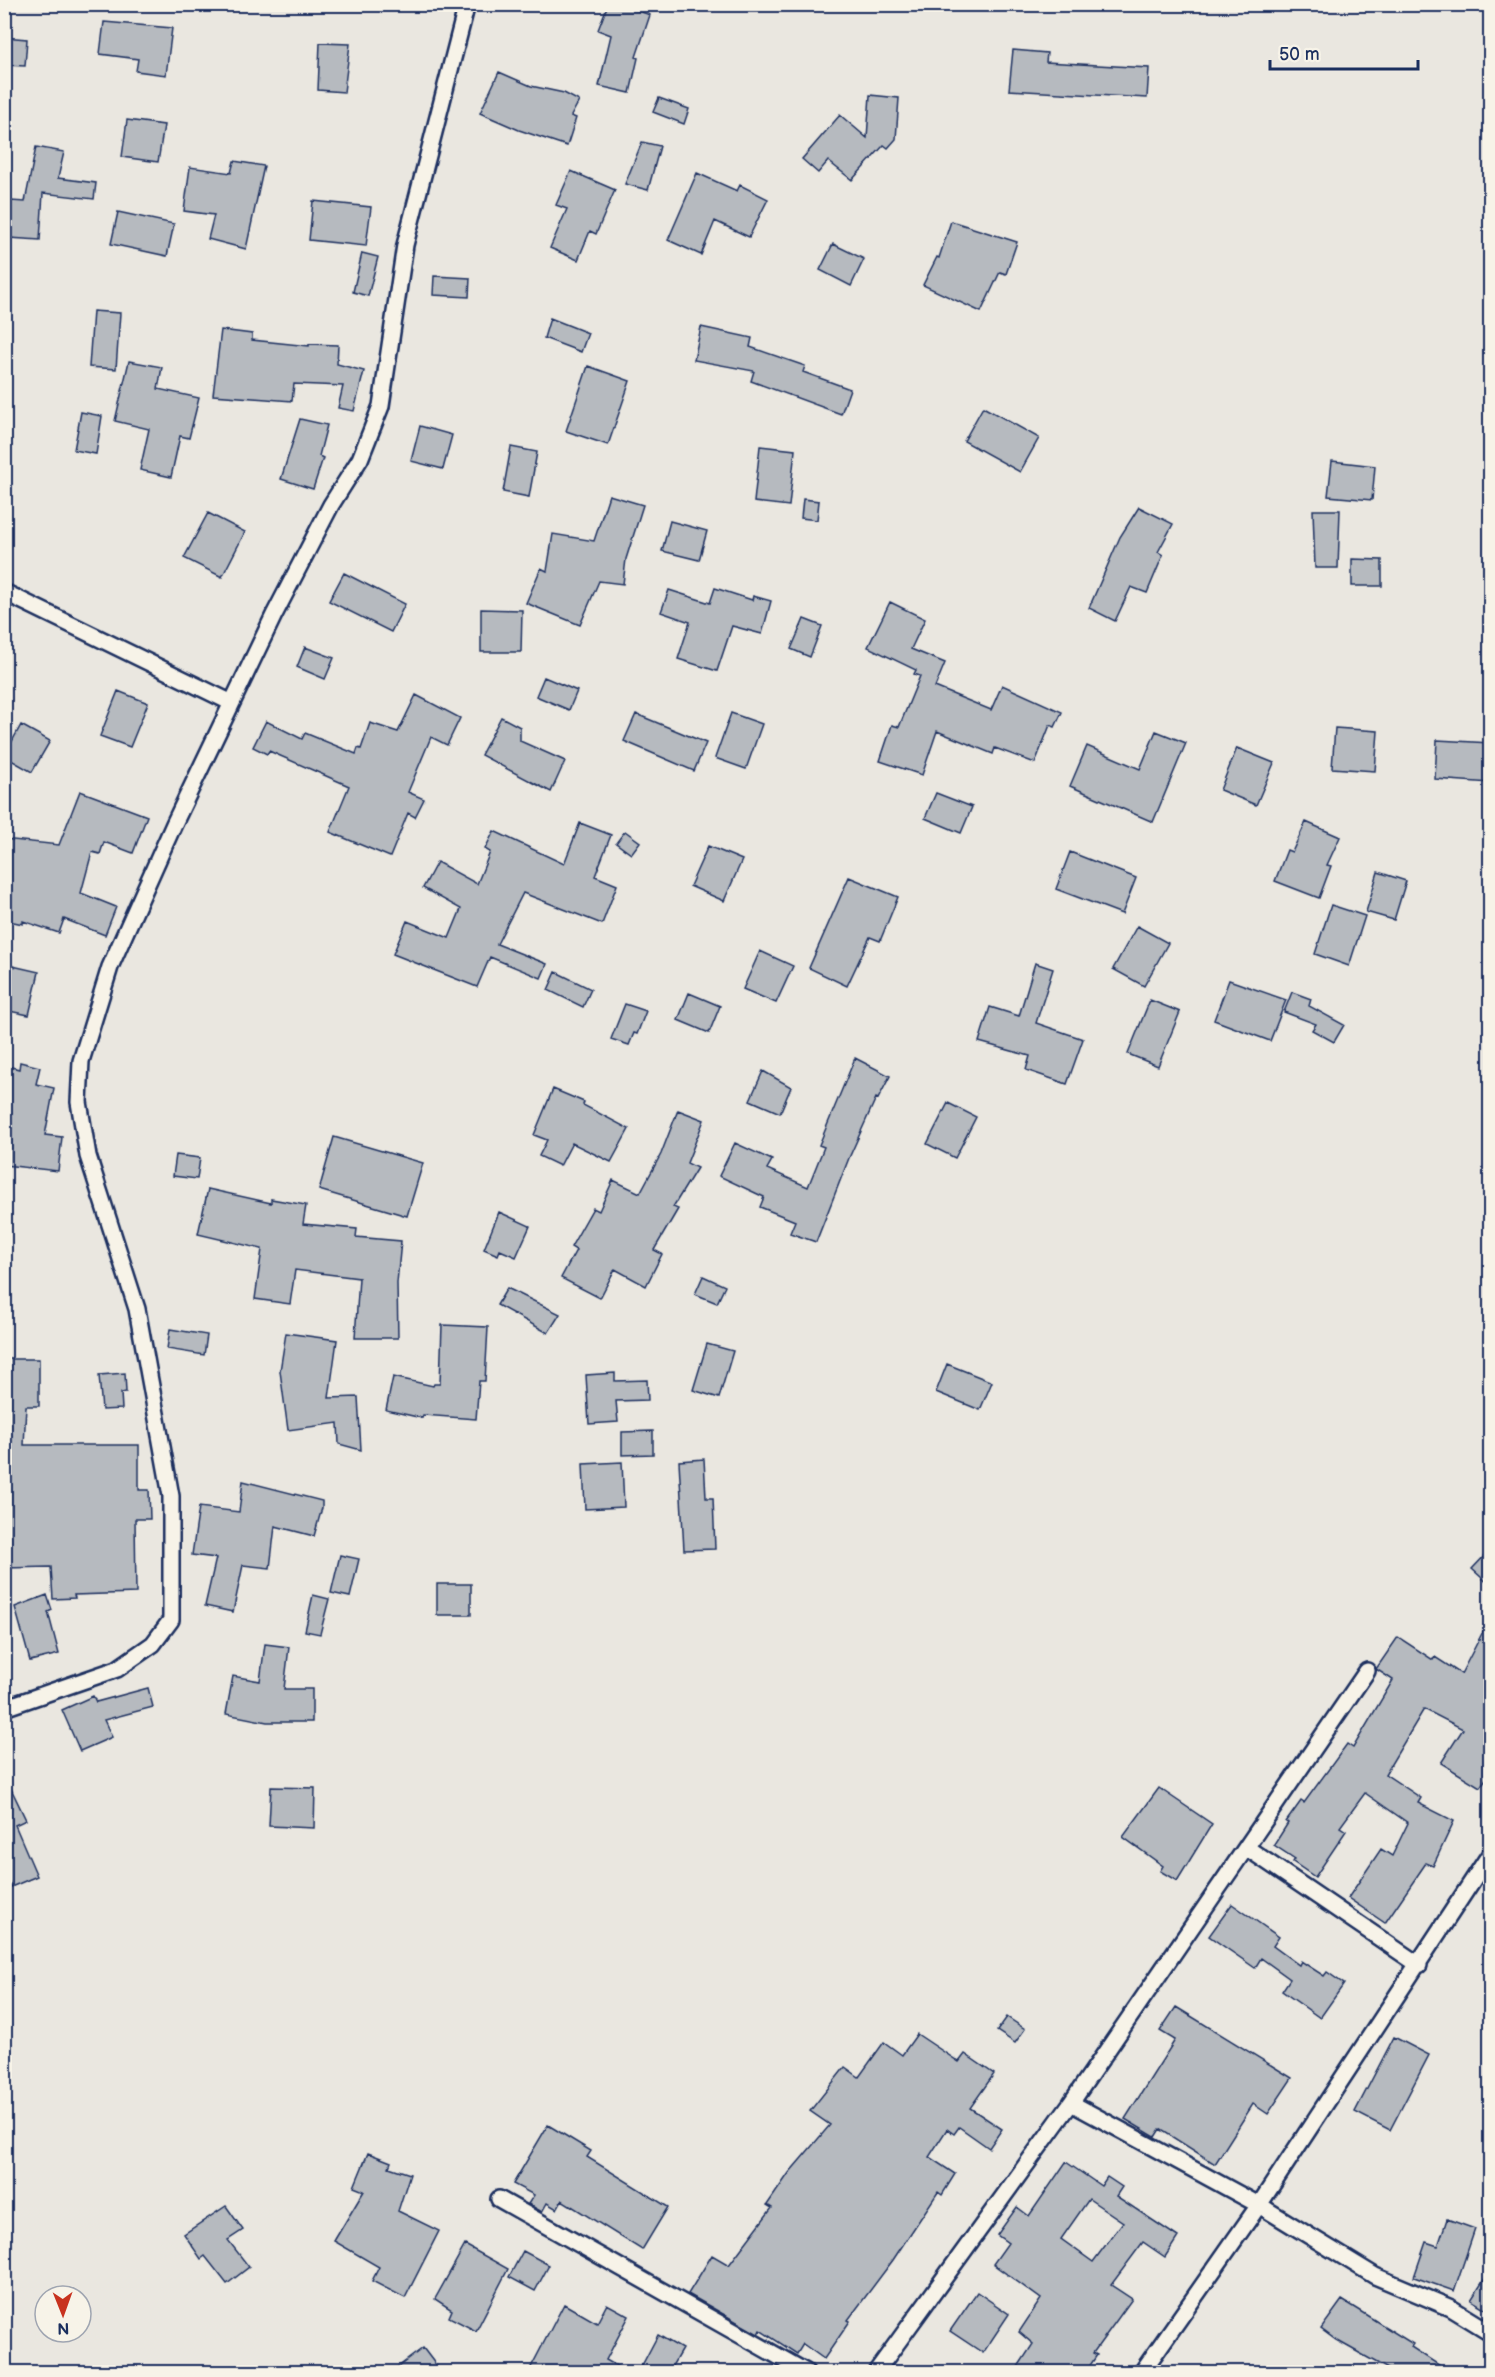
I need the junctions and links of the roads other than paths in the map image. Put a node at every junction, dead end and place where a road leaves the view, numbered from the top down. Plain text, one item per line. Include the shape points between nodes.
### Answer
1 (467, 4) edge
2 (4, 592) edge
3 (230, 702) junction
4 (1367, 1671) dead end
5 (4, 1708) edge
6 (1247, 1848) junction
7 (1491, 1854) edge
8 (1419, 1965) junction
9 (1071, 2103) junction
10 (500, 2199) dead end
11 (1259, 2205) junction
12 (1491, 2332) edge
13 (806, 2373) edge
14 (876, 2373) edge
15 (1142, 2373) edge

1 - 3 street via 405,245 381,406 360,459 331,505
2 - 3 street
3 - 5 street via 110,967 81,1061 79,1102 88,1156 137,1309 171,1496 171,1620 153,1644 117,1669
4 - 6 street
6 - 8 street
6 - 9 street
7 - 8 street
8 - 11 street
9 - 11 street
9 - 14 street
10 - 13 street
11 - 12 street via 1375,2276 1451,2308
11 - 15 street

